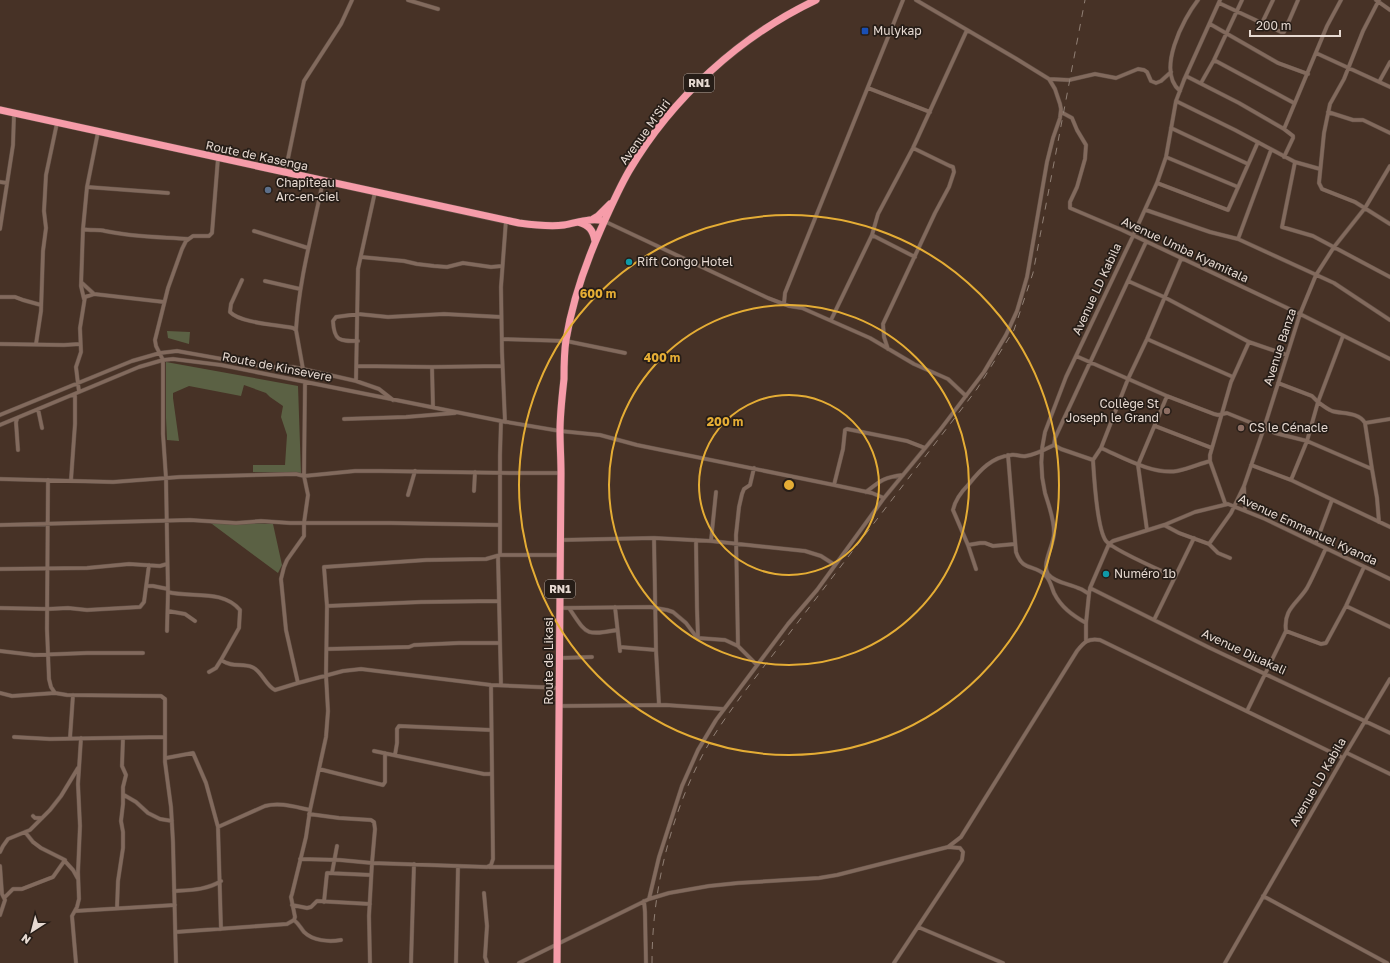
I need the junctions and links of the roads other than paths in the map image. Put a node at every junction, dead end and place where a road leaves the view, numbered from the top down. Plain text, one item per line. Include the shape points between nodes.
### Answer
1 (352, 0) edge
2 (408, 0) edge
3 (816, 0) edge
4 (903, 0) edge
5 (916, 0) edge
6 (1198, 0) edge
7 (1242, 0) edge
8 (1273, 0) edge
9 (1298, 0) edge
10 (1341, 0) edge
11 (1378, 0) edge
12 (1220, 2) edge
13 (438, 9) dead end
14 (1390, 10) edge
15 (1237, 12) junction
16 (1262, 23) junction
17 (1210, 24) junction
18 (967, 30) junction
19 (1226, 33) junction
20 (1316, 53) junction
21 (1214, 60) junction
22 (1390, 62) edge
23 (1348, 68) junction
24 (1171, 72) junction
25 (1308, 74) junction
26 (1186, 76) junction
27 (1049, 80) junction
28 (1379, 82) junction
29 (1201, 83) junction
30 (1390, 87) edge
31 (868, 88) junction
32 (1180, 91) junction
33 (1176, 101) junction
34 (1294, 103) junction
35 (0, 110) edge
36 (930, 112) junction
37 (1061, 112) junction
38 (1328, 112) junction
39 (14, 114) junction
40 (57, 123) junction
41 (1171, 128) junction
42 (1284, 129) junction
43 (98, 132) junction
44 (1390, 133) edge
45 (1258, 142) junction
46 (914, 148) junction
47 (1271, 150) junction
48 (1166, 157) junction
49 (1284, 157) junction
50 (218, 158) junction
51 (1295, 162) junction
52 (1248, 164) junction
53 (1390, 166) edge
54 (1320, 169) junction
55 (285, 173) junction
56 (1386, 174) junction
57 (1390, 176) edge
58 (323, 181) junction
59 (0, 182) edge
60 (7, 183) junction
61 (1157, 183) junction
62 (87, 187) junction
63 (1238, 187) junction
64 (375, 192) junction
65 (168, 193) dead end
66 (614, 199) junction
67 (1365, 208) junction
68 (1146, 210) junction
69 (593, 219) junction
70 (506, 220) junction
71 (604, 221) junction
72 (578, 222) junction
73 (1390, 224) edge
74 (0, 229) edge
75 (83, 229) junction
76 (254, 231) dead end
77 (872, 235) junction
78 (1133, 236) junction
79 (188, 239) junction
80 (1238, 239) junction
81 (595, 241) junction
82 (1146, 242) junction
83 (1334, 247) junction
84 (308, 248) junction
85 (360, 257) junction
86 (915, 257) junction
87 (1181, 259) junction
88 (502, 266) junction
89 (1316, 276) junction
90 (1390, 276) edge
91 (242, 280) dead end
92 (265, 281) dead end
93 (1128, 281) junction
94 (82, 283) junction
95 (300, 289) junction
96 (94, 294) junction
97 (0, 297) edge
98 (1164, 297) junction
99 (84, 299) junction
100 (164, 302) junction
101 (784, 304) junction
102 (41, 305) junction
103 (358, 314) junction
104 (1300, 314) junction
105 (501, 317) junction
106 (831, 320) junction
107 (1390, 320) edge
108 (296, 330) junction
109 (1343, 336) junction
110 (502, 339) junction
111 (1147, 339) junction
112 (358, 341) junction
113 (566, 341) junction
114 (1249, 342) junction
115 (0, 344) edge
116 (36, 344) junction
117 (80, 344) junction
118 (888, 349) junction
119 (160, 353) junction
120 (625, 353) dead end
121 (1287, 355) junction
122 (1076, 356) junction
123 (163, 360) junction
124 (1390, 360) edge
125 (1090, 362) junction
126 (357, 366) junction
127 (502, 366) junction
128 (432, 367) junction
129 (303, 369) junction
130 (1232, 377) junction
131 (1128, 379) junction
132 (356, 380) junction
133 (305, 383) junction
134 (1278, 383) junction
135 (78, 384) junction
136 (79, 392) junction
137 (74, 394) junction
138 (966, 396) junction
139 (1167, 396) junction
140 (394, 401) junction
141 (1318, 402) junction
142 (433, 407) junction
143 (38, 409) junction
144 (457, 412) junction
145 (1223, 414) junction
146 (0, 415) edge
147 (18, 418) junction
148 (344, 419) dead end
149 (1390, 419) edge
150 (503, 421) junction
151 (1365, 423) junction
152 (0, 425) edge
153 (1155, 426) junction
154 (42, 428) dead end
155 (1264, 428) junction
156 (560, 431) junction
157 (1307, 441) junction
158 (1054, 445) junction
159 (924, 448) junction
160 (1101, 448) junction
161 (1212, 448) junction
162 (18, 450) dead end
163 (1042, 450) junction
164 (1008, 455) junction
165 (1093, 460) junction
166 (1210, 461) junction
167 (1138, 465) junction
168 (1251, 465) junction
169 (754, 468) junction
170 (1372, 469) junction
171 (415, 471) junction
172 (475, 472) junction
173 (500, 473) junction
174 (561, 473) junction
175 (903, 474) junction
176 (304, 476) junction
177 (166, 478) junction
178 (0, 479) edge
179 (48, 480) junction
180 (71, 480) junction
181 (1291, 480) junction
182 (834, 485) junction
183 (1244, 486) junction
184 (474, 491) dead end
185 (716, 492) dead end
186 (866, 492) junction
187 (408, 494) dead end
188 (884, 498) junction
189 (1332, 500) junction
190 (1225, 503) junction
191 (1234, 506) junction
192 (1245, 510) junction
193 (166, 521) junction
194 (1379, 522) junction
195 (47, 523) junction
196 (304, 523) junction
197 (1164, 524) junction
198 (0, 525) edge
199 (500, 525) junction
200 (1390, 527) edge
201 (1147, 530) junction
202 (654, 538) junction
203 (1194, 538) junction
204 (560, 540) junction
205 (696, 540) junction
206 (711, 541) junction
207 (737, 543) junction
208 (1316, 543) junction
209 (968, 544) junction
210 (1015, 544) junction
211 (1109, 544) junction
212 (1209, 544) junction
213 (1326, 548) junction
214 (560, 555) junction
215 (499, 556) junction
216 (1230, 558) dead end
217 (167, 564) junction
218 (149, 565) junction
219 (835, 565) junction
220 (1364, 567) junction
221 (0, 569) edge
222 (48, 569) junction
223 (976, 569) dead end
224 (1047, 575) junction
225 (1175, 577) junction
226 (1390, 579) edge
227 (146, 586) junction
228 (1090, 588) junction
229 (168, 590) junction
230 (1089, 594) junction
231 (499, 601) junction
232 (327, 606) junction
233 (1346, 606) junction
234 (615, 607) junction
235 (0, 608) edge
236 (560, 608) junction
237 (569, 608) junction
238 (656, 608) junction
239 (48, 609) junction
240 (168, 611) junction
241 (1154, 620) junction
242 (195, 621) dead end
243 (1086, 623) junction
244 (1390, 627) edge
245 (617, 630) junction
246 (167, 631) dead end
247 (1286, 631) junction
248 (698, 638) junction
249 (1086, 641) junction
250 (500, 643) junction
251 (738, 646) junction
252 (327, 649) junction
253 (656, 650) junction
254 (0, 651) edge
255 (143, 653) dead end
256 (49, 654) junction
257 (592, 657) dead end
258 (560, 658) junction
259 (221, 660) junction
260 (757, 664) junction
261 (209, 672) dead end
262 (1265, 673) junction
263 (326, 675) junction
264 (1390, 680) edge
265 (298, 683) junction
266 (491, 685) junction
267 (500, 686) junction
268 (560, 688) junction
269 (0, 693) edge
270 (55, 693) junction
271 (73, 695) junction
272 (659, 705) junction
273 (559, 706) junction
274 (723, 709) junction
275 (1247, 711) junction
276 (1366, 721) junction
277 (491, 730) junction
278 (1390, 733) edge
279 (14, 737) dead end
280 (164, 737) junction
281 (70, 738) junction
282 (81, 738) junction
283 (123, 738) junction
284 (374, 751) dead end
285 (385, 753) junction
286 (1346, 753) junction
287 (395, 754) junction
288 (166, 758) junction
289 (1343, 758) junction
290 (79, 768) junction
291 (319, 769) junction
292 (492, 772) junction
293 (1390, 774) edge
294 (124, 795) junction
295 (310, 812) junction
296 (33, 816) dead end
297 (42, 818) junction
298 (172, 821) junction
299 (218, 827) junction
300 (25, 832) junction
301 (337, 846) dead end
302 (948, 846) junction
303 (0, 852) edge
304 (300, 859) junction
305 (65, 860) junction
306 (334, 860) junction
307 (372, 863) junction
308 (414, 864) junction
309 (0, 866) edge
310 (458, 867) junction
311 (489, 867) junction
312 (558, 867) junction
313 (332, 873) junction
314 (371, 875) junction
315 (79, 880) junction
316 (220, 881) junction
317 (174, 891) junction
318 (484, 893) dead end
319 (1263, 896) junction
320 (4, 898) junction
321 (649, 899) junction
322 (644, 901) junction
323 (324, 902) junction
324 (370, 904) junction
325 (175, 905) junction
326 (292, 905) junction
327 (117, 908) junction
328 (75, 911) junction
329 (0, 914) edge
330 (294, 920) junction
331 (918, 927) junction
332 (221, 929) junction
333 (176, 932) junction
334 (341, 940) dead end
335 (557, 943) junction
336 (76, 963) edge
337 (176, 963) edge
338 (370, 963) edge
339 (412, 963) edge
340 (456, 963) edge
341 (487, 963) edge
342 (519, 963) edge
343 (557, 963) edge
344 (646, 963) edge
345 (894, 963) edge
346 (1003, 963) edge
347 (1225, 963) edge
348 (1387, 963) edge

1 - 55 street via 341,24 304,81
2 - 13 street
3 - 66 highway, Avenue M'Siri / RN1 via 759,33 705,77 648,142
4 - 31 street
5 - 18 street
6 - 24 street via 1188,12 1180,30 1171,61
7 - 15 street
8 - 16 street
9 - 16 street via 1284,32
10 - 20 street
11 - 14 street
11 - 23 street
12 - 15 street
12 - 17 street, Avenue LD Kabila
15 - 16 street
15 - 19 street
17 - 19 street
17 - 26 street, Avenue LD Kabila
18 - 27 street
18 - 36 street
19 - 21 street
19 - 25 street via 1278,63
20 - 23 street
20 - 25 street
21 - 29 street
21 - 34 street
22 - 28 street
23 - 28 street
23 - 38 street
24 - 27 street via 1156,83 1151,81 1144,70 1138,69 1116,78 1095,74 1069,80
24 - 32 street via 1173,83
25 - 34 street
26 - 29 street
26 - 32 street, Avenue LD Kabila
27 - 37 street via 1055,89
28 - 30 street
29 - 42 street
31 - 36 street
31 - 101 street via 785,293
32 - 33 street, Avenue LD Kabila
33 - 41 street, Avenue LD Kabila
33 - 45 street
34 - 42 street
35 - 39 highway, Route de Kasenga
36 - 46 street
37 - 78 street, Avenue Umba Kyamitala via 1072,118 1086,145 1085,159 1070,208
37 - 138 street via 1047,162 1027,277 1017,311 997,351
38 - 44 street via 1353,120 1363,120
38 - 54 street
39 - 40 highway, Route de Kasenga
39 - 60 street via 13,145
40 - 43 highway, Route de Kasenga
40 - 102 street via 46,175 46,228
41 - 48 street, Avenue LD Kabila
41 - 52 street
42 - 49 street via 1294,137
43 - 50 highway, Route de Kasenga
43 - 62 street
45 - 47 street
45 - 52 street
46 - 77 street via 878,214
46 - 86 street via 954,170 949,187
47 - 49 street
47 - 80 street
48 - 61 street, Avenue LD Kabila
48 - 63 street
49 - 51 street
50 - 55 highway, Route de Kasenga
50 - 79 street via 212,233 209,236 193,236
51 - 54 street
51 - 83 street via 1282,227 1313,236
52 - 63 street
53 - 56 street, Avenue Banza
54 - 67 street via 1321,188
55 - 58 highway, Route de Kasenga
56 - 57 street
56 - 67 street, Avenue Banza
58 - 64 highway, Route de Kasenga
58 - 84 street
59 - 60 street
60 - 74 street
61 - 63 street via 1227,210
61 - 68 street, Avenue LD Kabila
62 - 65 street
62 - 75 street
64 - 70 highway, Route de Kasenga
64 - 85 street
66 - 69 highway
66 - 71 highway, Avenue M'Siri / RN1
67 - 73 street
67 - 83 street, Avenue Banza
68 - 78 street, Avenue LD Kabila
68 - 80 street
69 - 71 highway, Route de Kasenga
69 - 72 highway, Route de Kasenga
70 - 72 highway, Route de Kasenga via 540,225
70 - 88 street
71 - 81 highway, Route de Likasi / RN1
71 - 101 street
72 - 81 highway via 591,229
75 - 79 street
75 - 94 street
76 - 84 street
77 - 86 street
77 - 106 street
78 - 82 street, Avenue Umba Kyamitala
78 - 122 street, Avenue LD Kabila
79 - 100 street via 183,244
80 - 89 street
81 - 113 highway, Route de Likasi / RN1 via 581,280
82 - 87 street, Avenue Umba Kyamitala
82 - 93 street, Avenue LD Kabila
83 - 89 street, Avenue Banza
83 - 90 street
84 - 95 street
85 - 88 street via 404,260 447,267 463,263
85 - 103 street via 357,284
86 - 118 street via 883,324
87 - 98 street
87 - 104 street, Avenue Umba Kyamitala
88 - 105 street
89 - 104 street, Avenue Banza
89 - 107 street via 1337,284
91 - 108 street via 231,304 231,314 251,321
92 - 95 street
93 - 98 street
93 - 125 street, Avenue LD Kabila
94 - 96 street
94 - 99 street
95 - 108 street
96 - 99 street
96 - 100 street
97 - 102 street via 15,297
98 - 111 street
98 - 114 street
99 - 117 street
100 - 119 street via 155,340
101 - 106 street via 802,308
102 - 116 street
103 - 105 street via 388,317 444,314
103 - 112 street
103 - 112 street via 336,317 333,321 335,336 339,340
104 - 109 street, Avenue Umba Kyamitala
104 - 121 street, Avenue Banza
105 - 110 street
106 - 118 street
108 - 129 street
109 - 124 street, Avenue Umba Kyamitala
109 - 141 street
110 - 113 street
110 - 127 street
111 - 130 street
111 - 131 street
112 - 126 street
113 - 120 street
113 - 156 highway, Route de Likasi / RN1
114 - 121 street
114 - 130 street
115 - 116 street
116 - 117 street
117 - 135 street via 81,352 76,368
118 - 138 street via 948,379
119 - 123 street
119 - 129 street via 177,351 267,367
119 - 135 street via 132,361
121 - 134 street, Avenue Banza
122 - 125 street
122 - 163 street, Avenue LD Kabila via 1045,432
123 - 133 street, Route de Kinsevere via 201,362
123 - 136 street, Route de Kinsevere via 139,367
123 - 177 street
125 - 131 street
125 - 158 street, Avenue LD Kabila
126 - 128 street
126 - 132 street
127 - 128 street
127 - 150 street
128 - 142 street
129 - 132 street
130 - 145 street
131 - 139 street
131 - 160 street
132 - 140 street via 379,389
133 - 140 street, Route de Kinsevere
133 - 176 street
134 - 141 street via 1312,396
134 - 155 street, Avenue Banza
135 - 136 street
135 - 146 street
136 - 137 street, Route de Kinsevere
137 - 143 street, Route de Kinsevere
137 - 180 street via 75,424
138 - 159 street
139 - 145 street via 1214,414
139 - 153 street
140 - 142 street, Route de Kinsevere
141 - 151 street via 1330,410 1359,417
141 - 157 street
142 - 144 street, Route de Kinsevere
143 - 147 street, Route de Kinsevere
143 - 154 street
144 - 148 street via 414,417
144 - 150 street, Route de Kinsevere
145 - 155 street via 1227,413
145 - 161 street
147 - 152 street, Route de Kinsevere
147 - 162 street
149 - 151 street
150 - 156 street, Route de Kinsevere
150 - 173 street
151 - 170 street
153 - 161 street
153 - 167 street
155 - 157 street
155 - 168 street, Avenue Banza
156 - 169 street, Route de Kinsevere via 600,435 637,445
156 - 174 highway, Route de Likasi / RN1
157 - 170 street
157 - 181 street
158 - 163 street
158 - 165 street
159 - 175 street
159 - 182 street via 847,428
160 - 165 street
160 - 167 street
161 - 166 street
163 - 164 street via 1026,456
163 - 224 street, Avenue LD Kabila via 1041,471 1055,534 1046,563
164 - 209 street via 987,464 956,502 953,510
164 - 210 street
165 - 211 street via 1101,527
166 - 167 street via 1178,471
166 - 190 street
167 - 201 street
168 - 181 street
168 - 183 street, Avenue Banza
169 - 182 street, Route de Kinsevere
169 - 207 street via 750,485 742,494 737,521
170 - 194 street
171 - 172 street
171 - 176 street via 355,471
171 - 187 street
172 - 173 street
172 - 184 street
173 - 174 street
173 - 199 street
174 - 204 highway, Route de Likasi / RN1
175 - 186 street via 884,478
175 - 188 street
176 - 177 street via 296,474
176 - 196 street via 308,495
177 - 180 street via 113,482
177 - 193 street
178 - 179 street
179 - 180 street
179 - 195 street
181 - 189 street
182 - 186 street, Route de Kinsevere
183 - 191 street, Avenue Banza
183 - 192 street
185 - 206 street
186 - 188 street, Route de Kinsevere
188 - 219 street
189 - 194 street
189 - 208 street
190 - 191 street, Avenue Emmanuel Kyanda
190 - 197 street, Avenue Emmanuel Kyanda
191 - 192 street, Avenue Emmanuel Kyanda
191 - 212 street, Avenue Banza
192 - 208 street, Avenue Emmanuel Kyanda
193 - 195 street
193 - 196 street
193 - 217 street
194 - 200 street
195 - 198 street
195 - 222 street
196 - 199 street
196 - 265 street via 304,536 287,560 281,579 286,630
197 - 201 street, Avenue Emmanuel Kyanda
197 - 203 street
199 - 215 street
201 - 211 street, Avenue Emmanuel Kyanda via 1113,540
202 - 204 street
202 - 205 street
202 - 238 street
203 - 212 street
203 - 225 street
204 - 214 highway, Route de Likasi / RN1
205 - 206 street
205 - 248 street
206 - 207 street
207 - 219 street via 805,551 821,556
207 - 251 street
208 - 213 street, Avenue Emmanuel Kyanda
209 - 210 street
209 - 223 street
210 - 224 street via 1021,563
211 - 225 street
211 - 228 street
212 - 216 street via 1218,553
213 - 220 street, Avenue Emmanuel Kyanda
213 - 247 street via 1306,589 1288,612
214 - 215 street
214 - 236 highway, Route de Likasi / RN1
215 - 231 street
215 - 232 street via 486,559 324,567
217 - 218 street
217 - 229 street
218 - 222 street
218 - 227 street
219 - 260 street
220 - 226 street, Avenue Emmanuel Kyanda
220 - 233 street
221 - 222 street
222 - 239 street
224 - 230 street
224 - 243 street via 1055,595 1067,612
225 - 241 street
227 - 229 street
227 - 239 street via 144,602 140,607
228 - 230 street
228 - 241 street, Avenue Djuakali
229 - 240 street
229 - 259 street via 216,596 237,606 240,610 239,628
230 - 243 street
231 - 232 street
231 - 250 street
232 - 252 street
233 - 244 street
233 - 247 street via 1324,644
234 - 237 street
234 - 238 street
234 - 245 street
235 - 239 street
236 - 237 street
236 - 258 highway, Route de Likasi / RN1
237 - 245 street via 584,630 601,633
238 - 248 street via 678,616
238 - 253 street
239 - 256 street
240 - 242 street via 185,614
240 - 246 street
241 - 262 street, Avenue Djuakali
243 - 249 street
245 - 253 street via 620,649
247 - 262 street
248 - 251 street via 722,639
249 - 275 street via 1100,640
249 - 302 street via 1077,651 961,837
250 - 252 street
250 - 267 street
251 - 260 street
252 - 263 street
253 - 272 street
254 - 256 street
255 - 256 street
256 - 270 street via 49,679
257 - 258 street
258 - 268 highway, Route de Likasi / RN1
259 - 261 street via 216,668
259 - 265 street via 231,665 252,667 267,685 275,690
260 - 274 street
262 - 275 street
262 - 276 street, Avenue Djuakali
263 - 265 street
263 - 266 street via 361,669
263 - 291 street via 328,717
264 - 276 street, Avenue LD Kabila
266 - 267 street
266 - 277 street
267 - 268 street
268 - 273 highway, Route de Likasi / RN1
269 - 270 street via 18,696
270 - 271 street
271 - 280 street via 162,696 165,699
271 - 281 street
272 - 273 street
272 - 274 street
273 - 312 highway, Route de Likasi / RN1
274 - 321 street via 698,750 682,786 659,856
275 - 289 street
276 - 278 street, Avenue Djuakali
276 - 286 street, Avenue LD Kabila
277 - 287 street via 399,726
277 - 292 street
279 - 281 street
280 - 283 street
280 - 288 street
281 - 282 street
282 - 283 street
282 - 290 street
283 - 294 street via 122,766 126,775
284 - 285 street
285 - 287 street
285 - 291 street via 383,785
286 - 289 street, Avenue LD Kabila
286 - 293 street
287 - 292 street via 484,774
288 - 298 street
288 - 299 street via 194,754 206,783
289 - 319 street, Avenue LD Kabila
290 - 297 street via 61,796
290 - 315 street
291 - 295 street
292 - 311 street via 493,859
294 - 298 street via 148,813
294 - 327 street via 121,821 123,848
295 - 299 street via 273,804
295 - 304 street
295 - 307 street via 374,822
296 - 297 street
297 - 300 street via 32,829
298 - 317 street
299 - 316 street
300 - 303 street via 8,839
300 - 305 street via 41,848
301 - 306 street
302 - 321 street via 837,875 709,886
302 - 331 street via 960,848 963,852 962,860
304 - 306 street
304 - 326 street
305 - 315 street
305 - 320 street via 53,877 22,889 13,889
306 - 307 street
306 - 313 street
307 - 308 street
307 - 314 street
308 - 310 street
308 - 339 street
309 - 320 street
310 - 311 street
310 - 340 street
311 - 312 street
312 - 335 highway, Route de Likasi / RN1
313 - 314 street
313 - 323 street via 326,874
314 - 324 street
315 - 328 street via 79,899
316 - 317 street via 209,887
316 - 332 street
317 - 325 street
318 - 341 street
319 - 347 street, Avenue LD Kabila
319 - 348 street
320 - 329 street
321 - 322 street
322 - 335 street
322 - 344 street
323 - 324 street
323 - 326 street via 316,902 307,908
324 - 338 street
325 - 327 street
325 - 333 street
326 - 330 street
327 - 328 street
328 - 336 street via 72,920
330 - 332 street via 286,924
330 - 334 street via 300,924 302,930 315,939
331 - 345 street
331 - 346 street
332 - 333 street
333 - 337 street
335 - 342 street
335 - 343 highway, Route de Likasi / RN1

